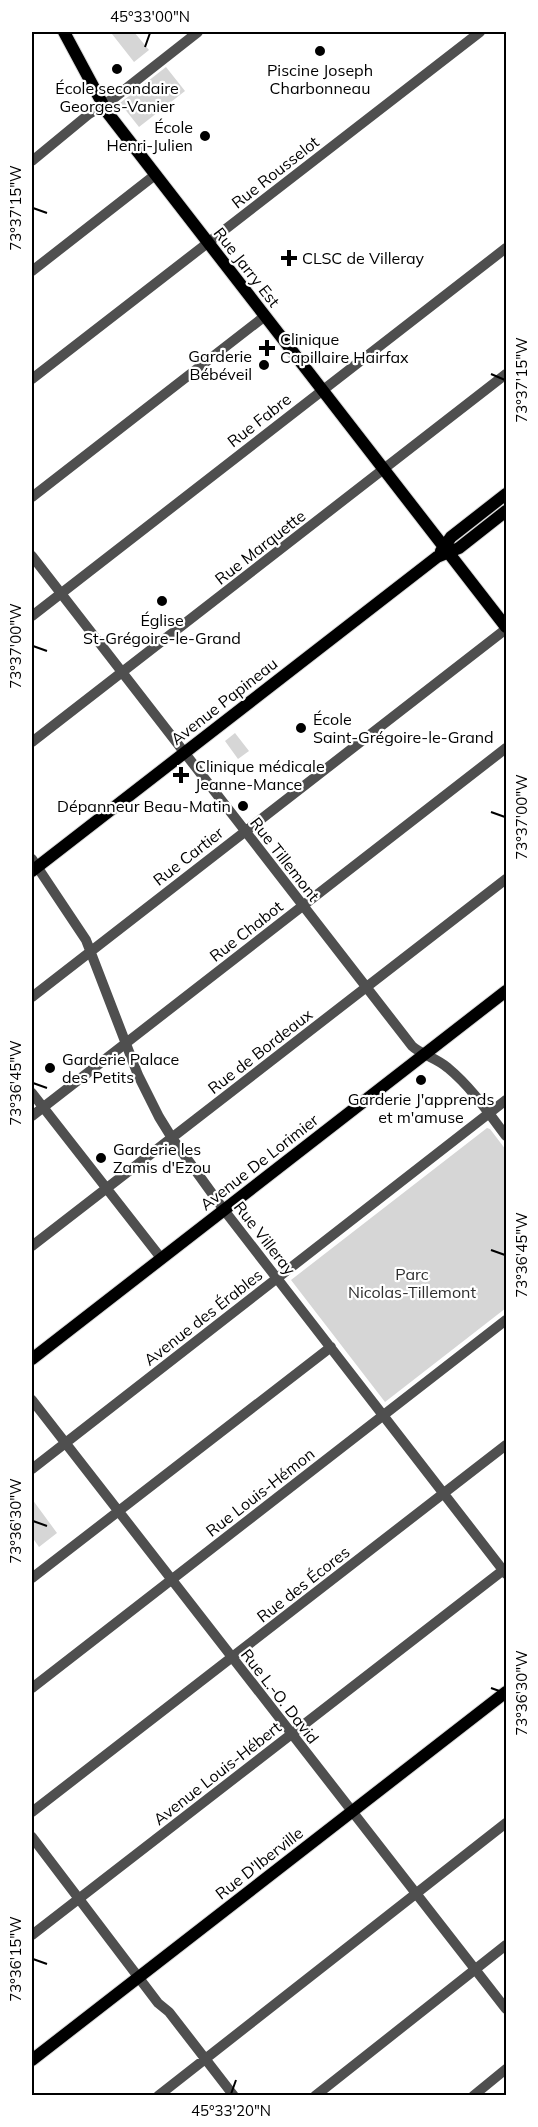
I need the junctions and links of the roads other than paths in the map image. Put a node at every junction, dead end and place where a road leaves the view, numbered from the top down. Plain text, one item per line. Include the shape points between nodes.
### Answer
1 (64, 32) edge
2 (198, 32) edge
3 (480, 32) edge
4 (102, 105) junction
5 (32, 161) edge
6 (155, 175) junction
7 (208, 243) junction
8 (507, 248) edge
9 (32, 271) edge
10 (265, 316) junction
11 (507, 374) edge
12 (32, 379) edge
13 (322, 390) junction
14 (383, 470) junction
15 (507, 494) edge
16 (32, 497) edge
17 (507, 511) edge
18 (443, 552) junction
19 (32, 556) edge
20 (60, 594) junction
21 (32, 616) edge
22 (507, 628) edge
23 (122, 673) junction
24 (32, 742) edge
25 (507, 748) edge
26 (184, 753) junction
27 (244, 831) junction
28 (33, 866) edge
29 (507, 879) edge
30 (303, 906) junction
31 (90, 951) junction
32 (366, 988) junction
33 (507, 991) edge
34 (32, 997) edge
35 (125, 1043) junction
36 (426, 1053) junction
37 (32, 1093) edge
38 (507, 1100) edge
39 (43, 1107) junction
40 (489, 1114) junction
41 (32, 1116) edge
42 (507, 1136) edge
43 (172, 1138) junction
44 (105, 1189) junction
45 (224, 1210) junction
46 (32, 1246) edge
47 (161, 1258) junction
48 (277, 1278) junction
49 (507, 1320) edge
50 (331, 1347) junction
51 (32, 1359) edge
52 (32, 1400) edge
53 (383, 1415) junction
54 (64, 1443) junction
55 (507, 1445) edge
56 (32, 1469) edge
57 (444, 1493) junction
58 (117, 1511) junction
59 (506, 1571) edge
60 (32, 1578) edge
61 (171, 1579) junction
62 (232, 1658) junction
63 (32, 1688) edge
64 (507, 1692) edge
65 (291, 1734) junction
66 (32, 1812) edge
67 (352, 1812) junction
68 (507, 1823) edge
69 (32, 1837) edge
70 (416, 1893) junction
71 (80, 1898) junction
72 (32, 1935) edge
73 (507, 1945) edge
74 (475, 1969) junction
75 (140, 1977) junction
76 (507, 2009) edge
77 (205, 2058) junction
78 (32, 2060) edge
79 (507, 2069) edge
80 (158, 2096) edge
81 (234, 2096) edge
82 (315, 2096) edge
83 (473, 2096) edge

1 - 4 main road, Rue Jarry Est
2 - 4 street
3 - 7 street, Rue Rousselot
4 - 5 street
4 - 6 main road, Rue Jarry Est
6 - 7 main road, Rue Jarry Est
6 - 9 street
7 - 10 main road, Rue Jarry Est
7 - 12 street, Rue Rousselot
8 - 13 street, Rue Fabre
10 - 13 main road, Rue Jarry Est
10 - 16 street
11 - 14 street, Rue Marquette
13 - 14 main road, Rue Jarry Est
13 - 20 street, Rue Fabre
14 - 18 main road, Rue Jarry Est
14 - 23 street, Rue Marquette
15 - 18 main road, Avenue Papineau via 451,537
17 - 18 main road, Avenue Papineau via 459,548
18 - 22 main road, Rue Jarry Est
18 - 26 main road, Avenue Papineau
19 - 20 street, Rue Tillemont
20 - 21 street, Rue Fabre
20 - 23 street, Rue Tillemont
22 - 27 street, Rue Cartier
23 - 24 street, Rue Marquette
23 - 26 street, Rue Tillemont
25 - 30 street, Rue Chabot
26 - 27 street, Rue Tillemont
26 - 28 main road, Avenue Papineau
27 - 30 street, Rue Tillemont
27 - 31 street, Rue Cartier
28 - 31 street, Rue Villeray
29 - 32 street, Rue de Bordeaux
30 - 32 street, Rue Tillemont
30 - 35 street, Rue Chabot
31 - 34 street, Rue Cartier
31 - 35 street, Rue Villeray
32 - 36 street, Rue Tillemont via 414,1049
32 - 43 street, Rue de Bordeaux
33 - 36 main road, Avenue De Lorimier
35 - 39 street, Rue Chabot
35 - 43 street, Rue Villeray via 146,1093
36 - 40 street, Rue Tillemont via 456,1075
36 - 45 main road, Avenue De Lorimier
37 - 39 street
38 - 40 street, Avenue des Érables
39 - 41 street, Rue Chabot
39 - 44 street
40 - 42 street, Rue Tillemont
40 - 48 street, Avenue des Érables
43 - 44 street, Rue de Bordeaux
43 - 45 street, Rue Villeray
44 - 46 street, Rue de Bordeaux
44 - 47 street
45 - 47 main road, Avenue De Lorimier
45 - 48 street, Rue Villeray
47 - 51 main road, Avenue De Lorimier
48 - 50 street, Rue Villeray
48 - 54 street, Avenue des Érables
49 - 53 street, Rue Louis-Hémon
50 - 53 street, Rue Villeray
50 - 58 street
52 - 54 street, Rue L.-O. David
53 - 57 street, Rue Villeray
53 - 61 street, Rue Louis-Hémon
54 - 56 street, Avenue des Érables
54 - 58 street, Rue L.-O. David
55 - 57 street, Rue des Écores
57 - 59 street, Rue Villeray
57 - 62 street, Rue des Écores
58 - 60 street
58 - 61 street, Rue L.-O. David
59 - 65 street, Avenue Louis-Hébert
61 - 62 street, Rue L.-O. David
61 - 63 street, Rue Louis-Hémon
62 - 65 street, Rue L.-O. David
62 - 66 street, Rue des Écores
64 - 67 main road, Rue D'Iberville
65 - 67 street, Rue L.-O. David
65 - 71 street, Avenue Louis-Hébert
67 - 70 street, Rue L.-O. David
67 - 75 main road, Rue D'Iberville
68 - 70 street
69 - 71 street
70 - 74 street, Rue L.-O. David
70 - 77 street
71 - 72 street, Avenue Louis-Hébert
71 - 75 street
73 - 74 street
74 - 76 street, Rue L.-O. David
74 - 82 street
75 - 77 street
75 - 78 main road, Rue D'Iberville
77 - 80 street
77 - 81 street
79 - 83 street

